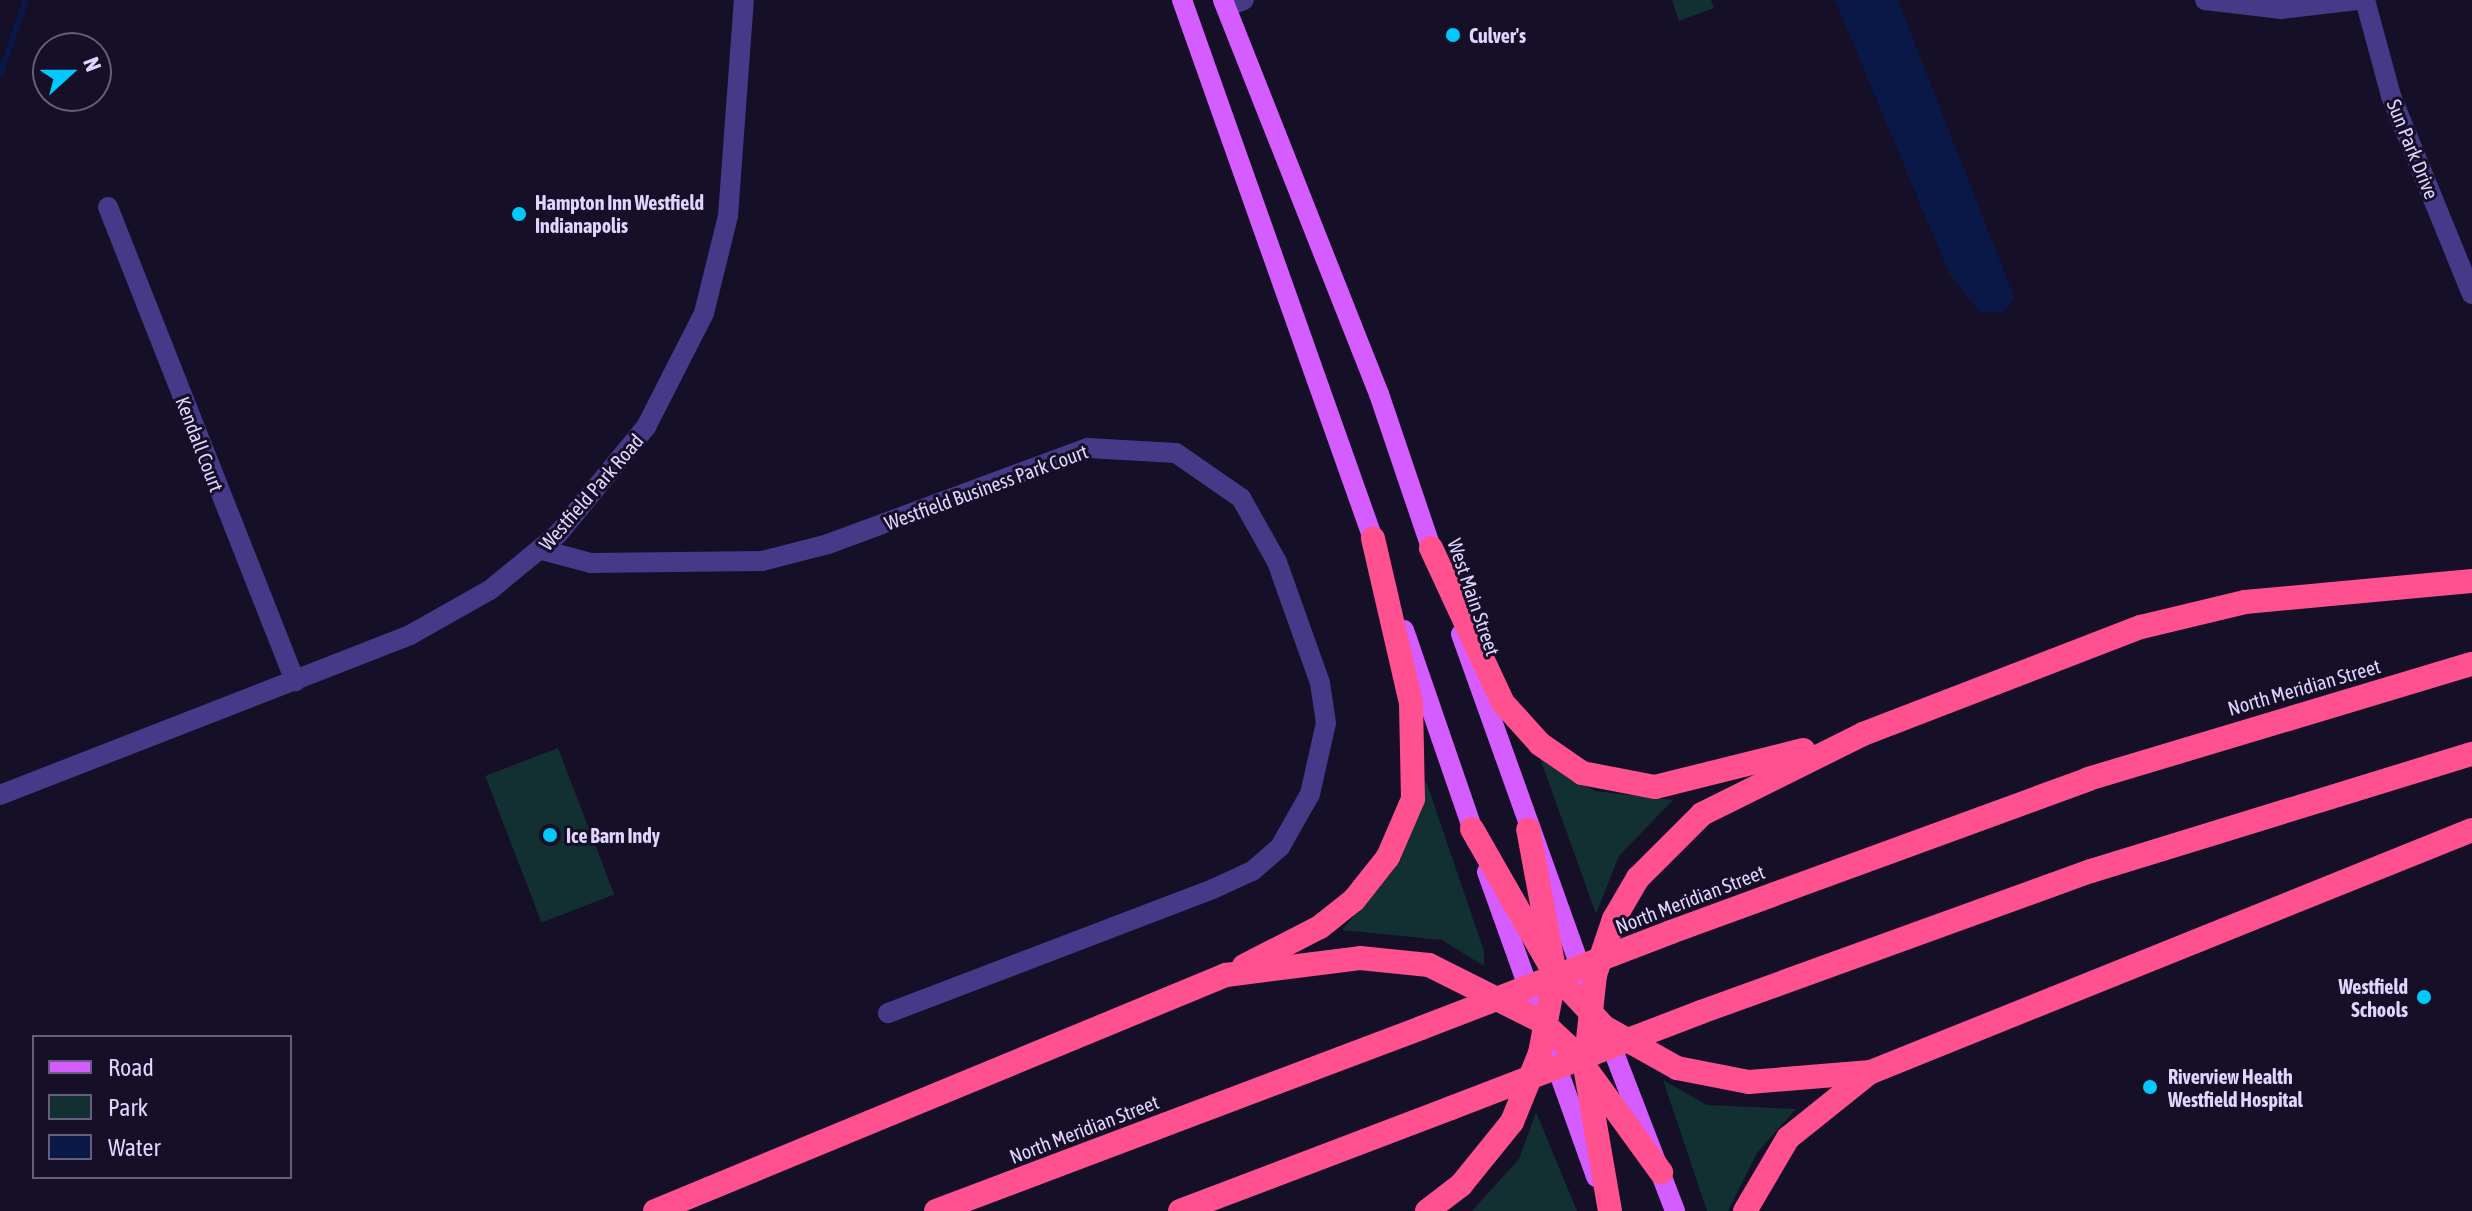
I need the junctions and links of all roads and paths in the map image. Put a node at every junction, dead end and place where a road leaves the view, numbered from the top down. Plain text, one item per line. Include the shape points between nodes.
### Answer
1 (744, 0) edge
2 (1182, 0) edge
3 (2205, 0) edge
4 (2362, 0) edge
5 (1231, 2) edge
6 (108, 207) dead end
7 (2472, 294) edge
8 (1373, 538) junction
9 (1431, 548) junction
10 (542, 550) junction
11 (2472, 581) edge
12 (2472, 664) edge
13 (295, 681) junction
14 (1863, 734) junction
15 (2472, 754) edge
16 (0, 795) edge
17 (1472, 829) junction
18 (1528, 829) junction
19 (2472, 830) edge
20 (1555, 974) junction
21 (1226, 975) junction
22 (1594, 1011) junction
23 (888, 1013) dead end
24 (1544, 1026) junction
25 (1585, 1067) junction
26 (1871, 1072) junction
27 (1661, 1172) junction
28 (655, 1211) edge
29 (936, 1211) edge
30 (1180, 1211) edge
31 (1427, 1211) edge
32 (1609, 1211) edge
33 (1675, 1211) edge
34 (1745, 1211) edge

1 - 10 street, Westfield Park Road via 728,216 704,313 646,427
2 - 8 main road
3 - 4 street, Sun Park Drive via 2281,9
4 - 7 street, Sun Park Drive via 2391,96
5 - 9 main road, West Main Street
6 - 13 street, Kendall Court
8 - 17 main road
8 - 21 highway via 1411,703 1413,799 1388,857 1341,913
9 - 14 highway via 1503,703 1540,744 1582,773 1637,786 1678,785
9 - 18 main road, West Main Street
10 - 13 street, Westfield Park Road via 445,616
10 - 23 street, Westfield Business Park Court via 591,563 762,561 828,544 1088,448 1176,453 1241,498 1277,562 1320,683 1326,723 1310,794 1280,847 1252,871 1213,889
11 - 14 highway via 2201,611
12 - 29 highway, North Meridian Street, bridge via 2117,770 1671,932
13 - 16 street, Westfield Park Road
14 - 22 highway via 1685,827 1638,878 1614,919
15 - 30 highway, bridge via 2064,879
17 - 20 highway
17 - 24 main road
18 - 20 highway
18 - 22 main road, West Main Street
19 - 26 highway
20 - 22 highway
20 - 24 highway
21 - 24 highway via 1360,958 1412,961 1463,978
21 - 28 highway
22 - 25 highway
22 - 26 highway via 1663,1061 1713,1077 1787,1081
22 - 27 main road, West Main Street
24 - 25 highway
24 - 31 highway via 1512,1122 1461,1185
24 - 32 main road
25 - 27 highway
25 - 32 highway
26 - 34 highway via 1788,1138
27 - 33 main road, West Main Street

